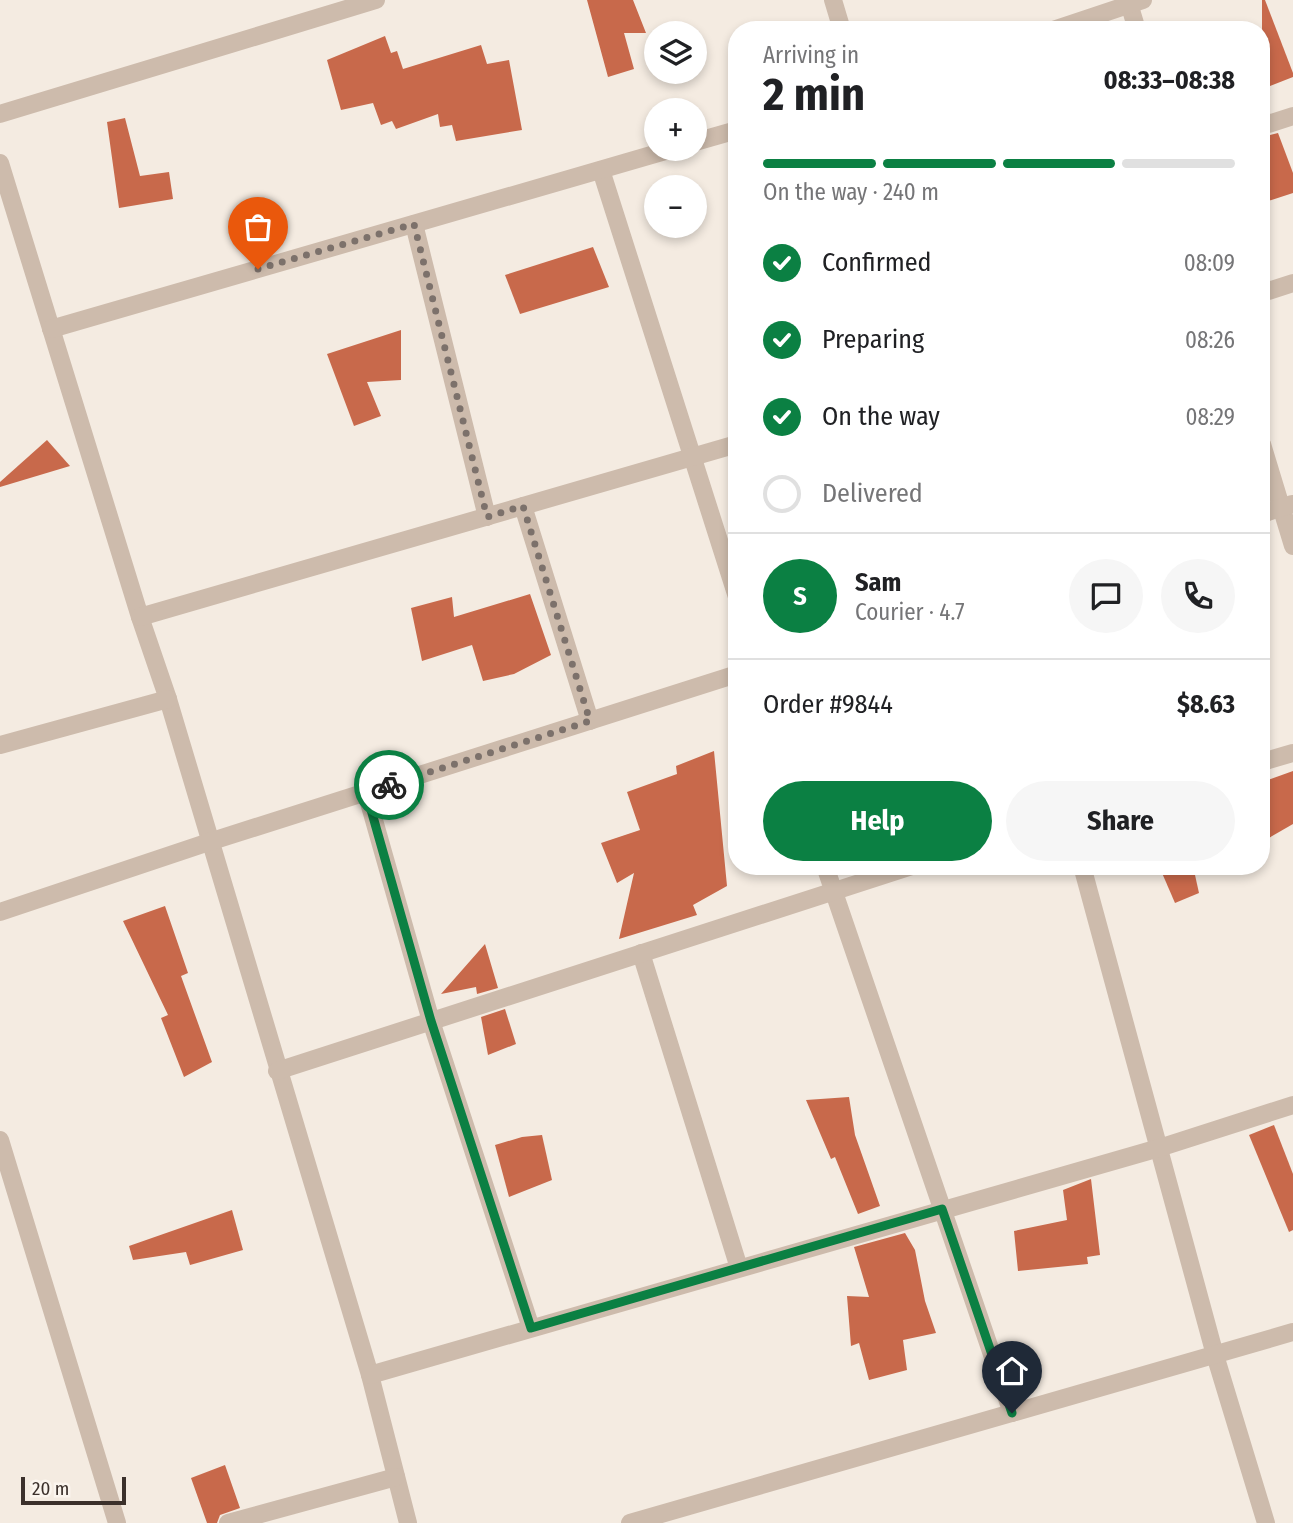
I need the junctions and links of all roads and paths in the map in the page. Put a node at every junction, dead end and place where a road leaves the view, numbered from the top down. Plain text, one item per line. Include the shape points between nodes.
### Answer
1 (376, 0) edge
2 (833, 0) edge
3 (1133, 1) edge
4 (839, 21) edge
5 (1078, 21) edge
6 (1136, 21) edge
7 (0, 114) edge
8 (1293, 116) edge
9 (1270, 123) edge
10 (728, 133) edge
11 (707, 139) edge
12 (644, 157) edge
13 (0, 163) edge
14 (601, 170) junction
15 (414, 224) junction
16 (1293, 283) edge
17 (1270, 290) edge
18 (51, 329) junction
19 (728, 447) edge
20 (692, 457) junction
21 (1270, 463) edge
22 (523, 506) junction
23 (1287, 506) edge
24 (1270, 511) edge
25 (487, 517) junction
26 (1293, 546) edge
27 (728, 569) edge
28 (140, 617) junction
29 (728, 677) edge
30 (167, 699) junction
31 (590, 721) junction
32 (0, 745) edge
33 (1293, 753) edge
34 (1270, 760) edge
35 (366, 792) junction
36 (209, 842) junction
37 (828, 875) edge
38 (884, 875) edge
39 (1084, 875) edge
40 (833, 891) junction
41 (0, 912) edge
42 (640, 953) junction
43 (431, 1021) junction
44 (277, 1071) junction
45 (1293, 1105) edge
46 (0, 1140) edge
47 (1159, 1148) junction
48 (942, 1209) junction
49 (739, 1268) junction
50 (531, 1328) junction
51 (1293, 1332) edge
52 (1215, 1354) junction
53 (370, 1375) junction
54 (1012, 1413) junction
55 (396, 1477) junction
56 (117, 1523) edge
57 (228, 1523) edge
58 (408, 1523) edge
59 (630, 1523) edge
60 (1266, 1523) edge

1 - 7 street
2 - 4 street
3 - 5 street
3 - 6 street
8 - 9 street
10 - 11 street
12 - 14 street
13 - 18 street
14 - 15 street
14 - 20 street
15 - 18 street
15 - 25 street
16 - 17 street
18 - 28 street
19 - 20 street
20 - 22 street
20 - 27 street
21 - 23 street
22 - 25 street
22 - 31 street
23 - 24 street
23 - 26 street
25 - 28 street
28 - 30 street
29 - 31 street
30 - 32 street
30 - 36 street
31 - 35 street
33 - 34 street
35 - 36 street
35 - 43 street
36 - 41 street
36 - 44 street
37 - 40 street
38 - 40 street
39 - 47 street
40 - 42 street
40 - 48 street
42 - 43 street
42 - 49 street
43 - 44 street
43 - 50 street
44 - 53 street
45 - 47 street
46 - 56 street
47 - 48 street
47 - 52 street
48 - 49 street
48 - 54 street
49 - 50 street
50 - 53 street
51 - 52 street
52 - 54 street
52 - 60 street
53 - 55 street
54 - 59 street
55 - 57 street
55 - 58 street

